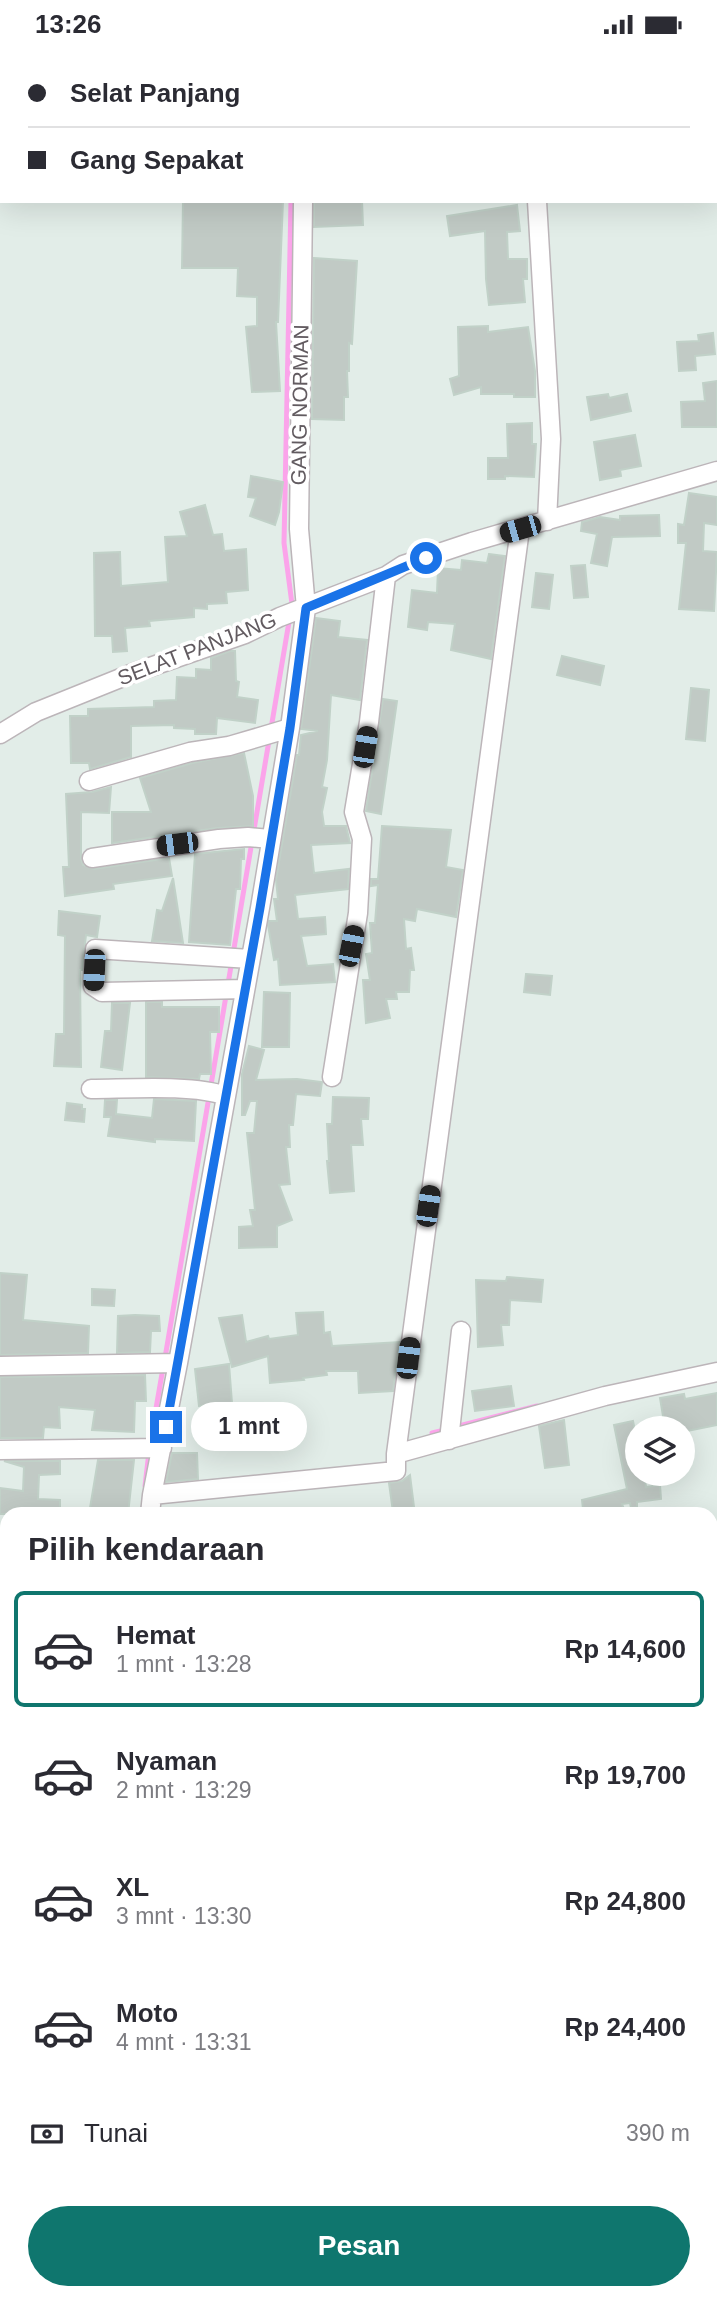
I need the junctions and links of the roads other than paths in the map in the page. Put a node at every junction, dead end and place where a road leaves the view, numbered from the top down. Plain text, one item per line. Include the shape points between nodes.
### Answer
1 (303, 203) edge
2 (537, 203) edge
3 (717, 471) edge
4 (547, 521) junction
5 (520, 529) junction
6 (386, 576) junction
7 (303, 609) junction
8 (278, 731) junction
9 (0, 734) edge
10 (89, 781) dead end
11 (260, 837) junction
12 (92, 858) dead end
13 (237, 959) junction
14 (234, 990) junction
15 (332, 1077) dead end
16 (91, 1089) dead end
17 (215, 1093) junction
18 (461, 1331) dead end
19 (175, 1363) junction
20 (0, 1366) edge
21 (717, 1372) edge
22 (451, 1432) junction
23 (155, 1448) junction
24 (0, 1450) edge
25 (396, 1454) junction
26 (152, 1495) junction
27 (151, 1507) edge

1 - 7 street, GANG NORMAN via 299,529
2 - 4 street via 551,439
3 - 4 street, SELAT PANJANG
4 - 5 street, SELAT PANJANG
5 - 6 street, SELAT PANJANG via 403,565
5 - 25 street
6 - 7 street, SELAT PANJANG
6 - 15 street via 354,812 362,839 358,905
7 - 8 street, GANG NORMAN
7 - 9 street, SELAT PANJANG via 36,712
8 - 10 street
8 - 11 street, GANG NORMAN
11 - 12 street
11 - 13 street, GANG NORMAN
13 - 14 street, GANG NORMAN
13 - 14 street via 95,949 93,986 102,992
14 - 17 street, GANG NORMAN
16 - 17 street
17 - 19 street, GANG NORMAN
18 - 22 street
19 - 20 street
19 - 23 street, GANG NORMAN
21 - 22 street via 459,1435
22 - 25 street
23 - 24 street
23 - 26 street, GANG NORMAN
25 - 26 street via 396,1471
26 - 27 street, GANG NORMAN

